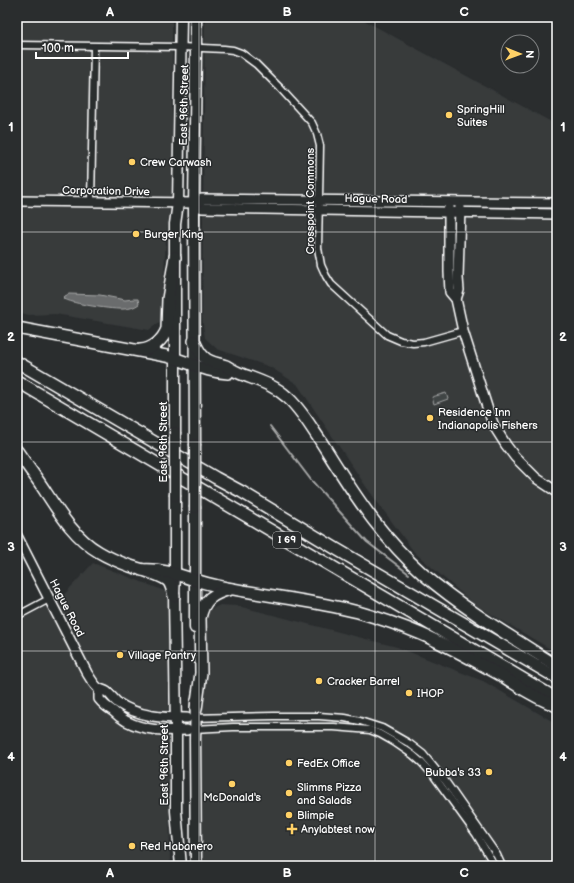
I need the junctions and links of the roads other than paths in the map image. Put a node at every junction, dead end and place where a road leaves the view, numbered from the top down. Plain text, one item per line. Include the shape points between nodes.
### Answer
1 (181, 17) edge
2 (196, 17) edge
3 (17, 45) edge
4 (94, 47) junction
5 (181, 47) junction
6 (196, 48) junction
7 (319, 200) junction
8 (17, 201) edge
9 (91, 202) junction
10 (449, 202) junction
11 (460, 202) junction
12 (178, 203) junction
13 (196, 203) junction
14 (557, 204) edge
15 (318, 210) junction
16 (449, 212) junction
17 (459, 213) junction
18 (557, 214) edge
19 (175, 257) junction
20 (456, 299) junction
21 (17, 328) edge
22 (463, 331) junction
23 (194, 341) junction
24 (132, 349) junction
25 (175, 358) junction
26 (17, 362) edge
27 (195, 365) junction
28 (237, 372) junction
29 (17, 381) edge
30 (17, 451) edge
31 (557, 492) edge
32 (17, 536) edge
33 (142, 570) junction
34 (175, 574) junction
35 (195, 580) junction
36 (232, 589) junction
37 (174, 596) junction
38 (49, 599) junction
39 (17, 616) edge
40 (557, 666) edge
41 (557, 678) edge
42 (99, 689) junction
43 (557, 699) edge
44 (557, 706) edge
45 (193, 715) junction
46 (176, 718) junction
47 (176, 730) junction
48 (192, 730) junction
49 (181, 866) edge
50 (196, 866) edge
51 (495, 866) edge
52 (502, 866) edge

1 - 5 main road, East 96th Street
2 - 6 main road, East 96th Street
3 - 4 street, Crosspoint Commons
4 - 5 street, Crosspoint Commons
4 - 9 street
5 - 6 street, Crosspoint Commons
5 - 12 main road, East 96th Street
6 - 7 street, Crosspoint Commons via 233,50 241,53 256,64 312,123 320,142
6 - 13 main road, East 96th Street
7 - 10 street, Hague Road
7 - 13 street, Hague Road via 202,198
7 - 15 street, Crosspoint Commons
8 - 9 street, Corporation Drive
9 - 12 street, Corporation Drive
10 - 11 street, Hague Road
10 - 16 street
11 - 14 street, Hague Road
11 - 17 street
12 - 13 street, Corporation Drive
12 - 19 main road, East 96th Street
13 - 15 street, Hague Road via 202,208
13 - 23 main road, East 96th Street
15 - 16 street, Hague Road
15 - 22 street, Crosspoint Commons via 318,252 326,276 331,284 387,334 401,341 413,343
16 - 17 street, Hague Road
16 - 20 street via 450,292
17 - 18 street, Hague Road
17 - 20 street via 459,290
19 - 24 highway via 168,299 166,333 159,341 144,350
19 - 25 main road, East 96th Street
20 - 22 street
21 - 24 highway
22 - 31 street via 494,426 525,468
23 - 27 main road, East 96th Street
23 - 28 highway via 204,358
24 - 25 highway
25 - 27 highway
25 - 34 main road, East 96th Street, bridge
26 - 41 highway, I 69
27 - 28 highway via 226,373
27 - 35 main road, East 96th Street, bridge
28 - 40 highway via 277,389 287,397 308,422 373,520 398,550 422,573 457,601
29 - 43 highway, I 69
30 - 33 highway via 78,536 100,553
32 - 38 street, Hague Road
33 - 34 highway via 152,569
33 - 37 highway via 165,578
34 - 35 highway
34 - 37 main road, East 96th Street
35 - 36 highway
35 - 45 main road, East 96th Street
36 - 44 highway via 376,617 422,634 545,702
36 - 45 highway via 212,596 206,601 201,612 201,673
37 - 46 main road, East 96th Street
38 - 39 street
38 - 42 street, Hague Road via 92,682
42 - 46 street, Hague Road via 106,691 123,706 142,714
42 - 47 street, Hague Road via 99,699 125,720 148,728
45 - 46 street, Hague Road
45 - 48 main road, East 96th Street
45 - 52 street via 319,716 345,718 382,728 423,754 446,782
46 - 47 main road, East 96th Street
47 - 48 street, Hague Road
47 - 49 main road, East 96th Street via 176,811
48 - 50 main road, East 96th Street
48 - 51 street via 234,727 334,727 370,730 380,734 413,755 434,776 476,834

